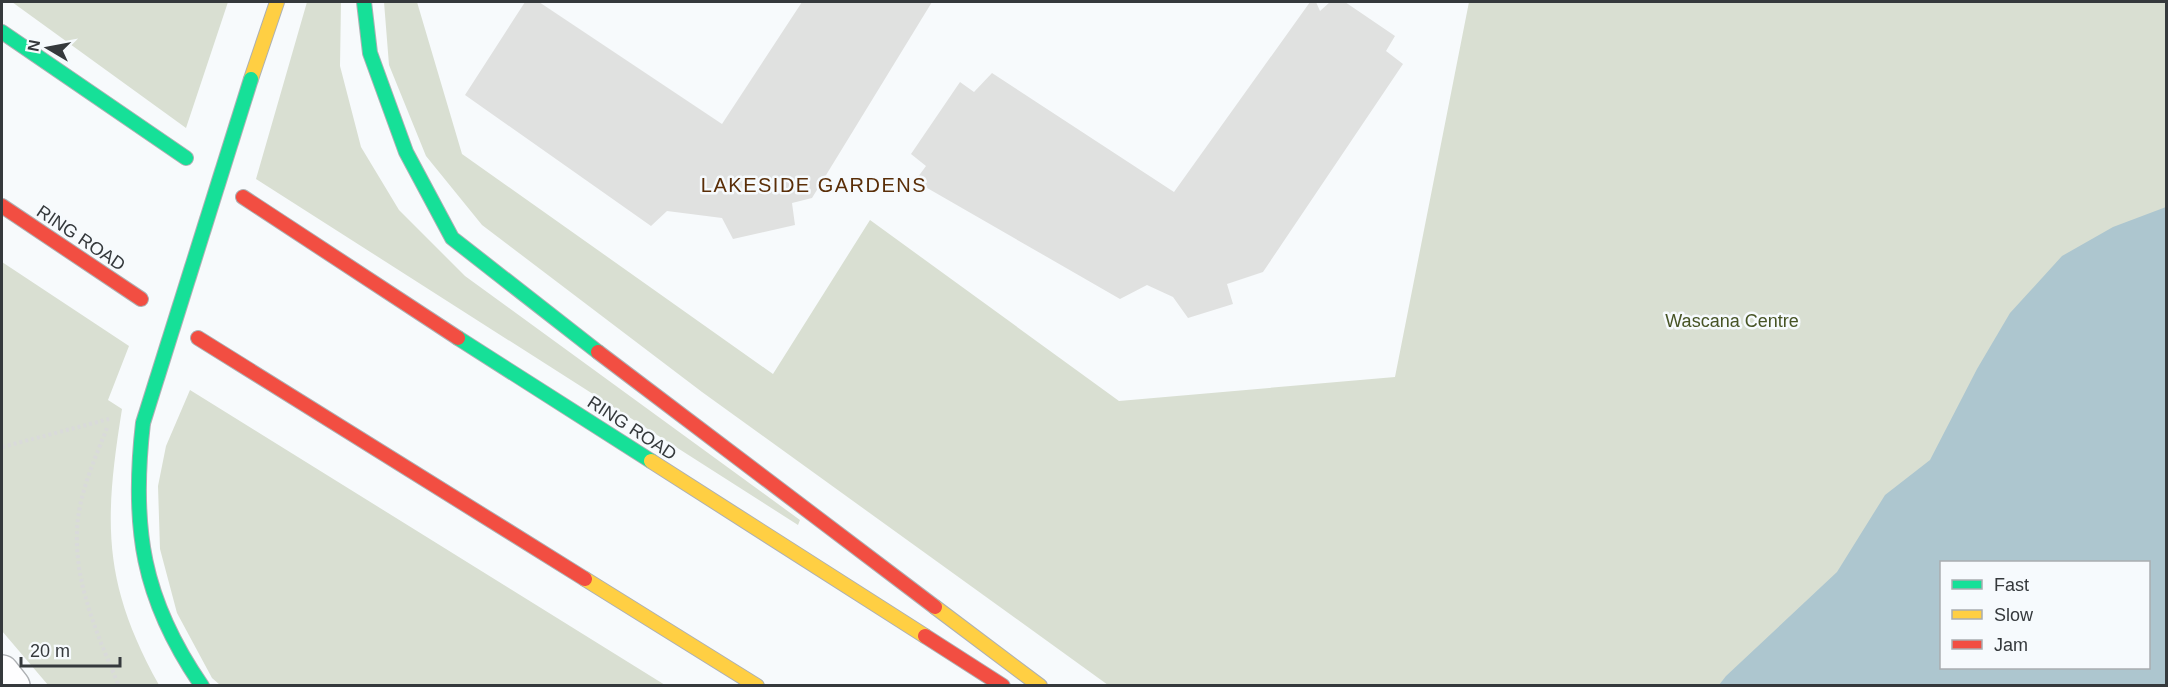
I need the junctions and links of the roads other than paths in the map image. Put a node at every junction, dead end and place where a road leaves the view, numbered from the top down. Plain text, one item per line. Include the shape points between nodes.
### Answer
1 (276, 2) edge
2 (364, 2) edge
3 (2, 32) edge
4 (186, 158) dead end
5 (243, 197) dead end
6 (2, 206) edge
7 (141, 299) dead end
8 (198, 338) dead end
9 (2, 672) edge
10 (13, 686) edge
11 (202, 686) edge
12 (757, 686) edge
13 (1003, 686) edge
14 (1040, 686) edge

1 - 11 highway, bridge via 143,423 137,465 137,511 145,567 159,615 180,657
2 - 14 highway via 369,53 406,152 452,238 679,416
3 - 4 highway
5 - 13 highway, RING ROAD
6 - 7 highway, RING ROAD
8 - 12 highway
9 - 10 street

